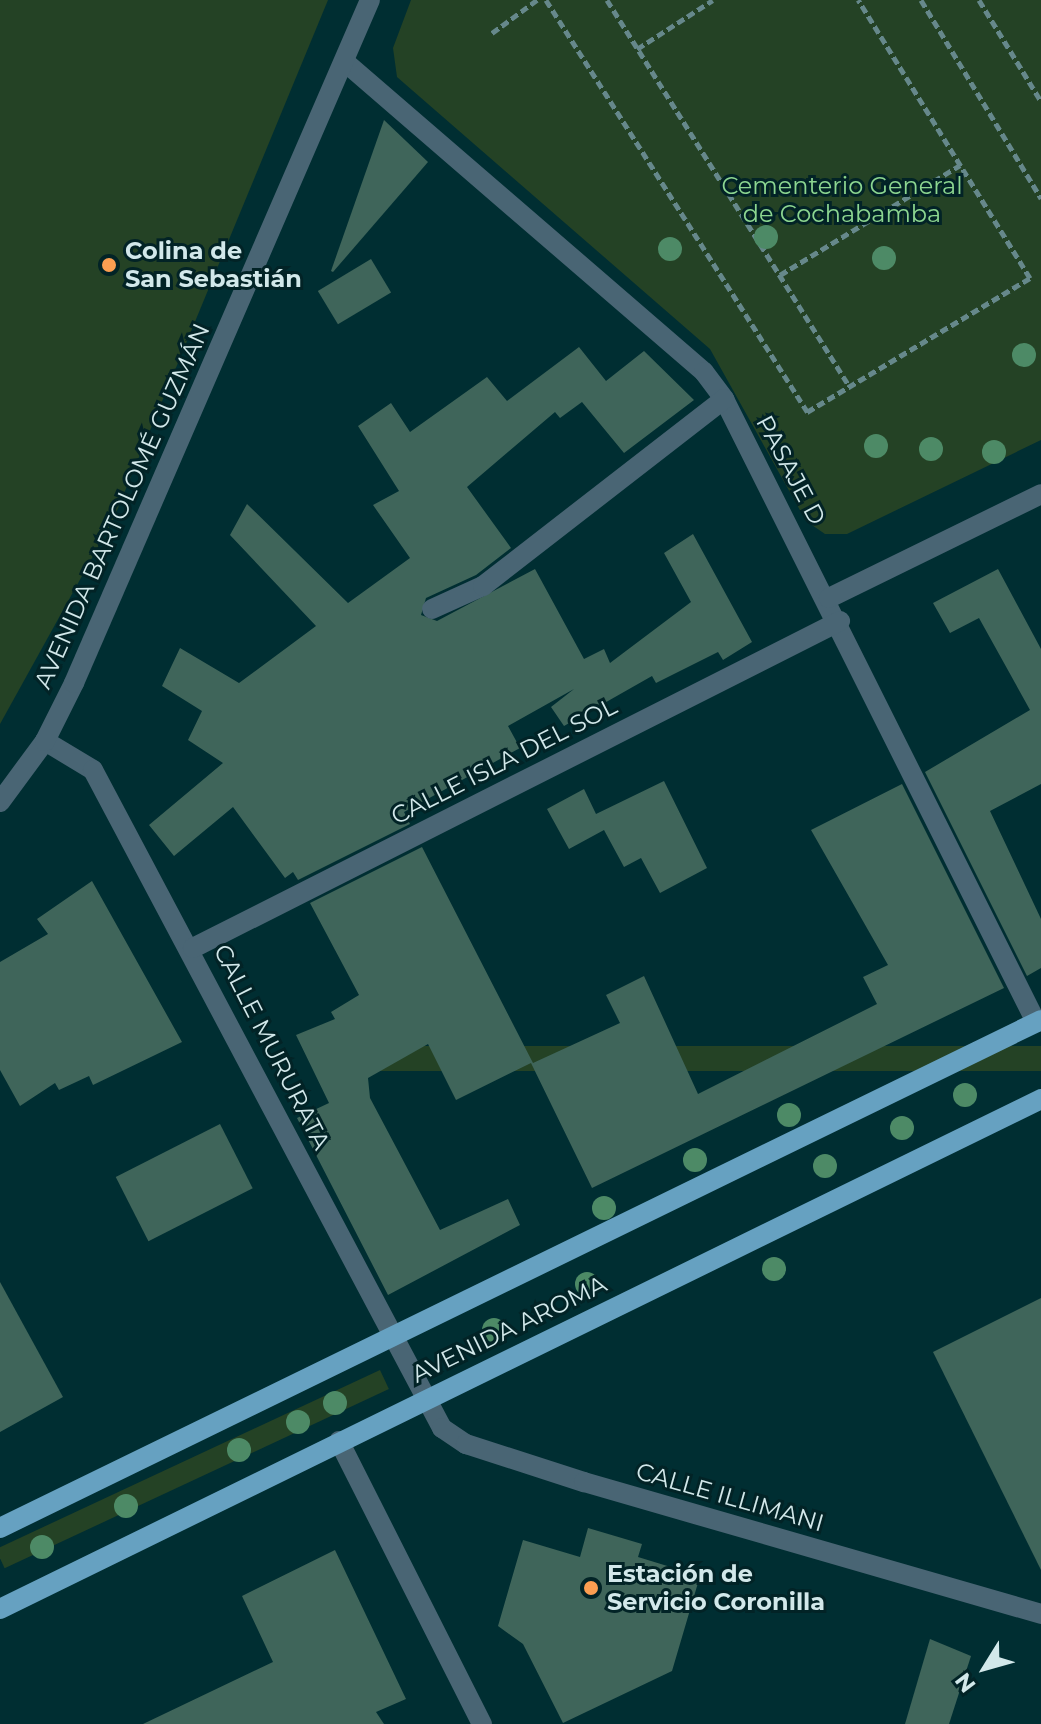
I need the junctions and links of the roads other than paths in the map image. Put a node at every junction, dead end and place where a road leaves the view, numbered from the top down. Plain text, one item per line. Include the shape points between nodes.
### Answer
1 (370, 0) edge
2 (345, 62) junction
3 (724, 399) junction
4 (1041, 494) edge
5 (829, 598) junction
6 (432, 609) dead end
7 (840, 621) junction
8 (45, 741) junction
9 (0, 802) edge
10 (193, 948) junction
11 (1038, 1021) edge
12 (1041, 1099) edge
13 (390, 1338) junction
14 (423, 1400) junction
15 (339, 1441) junction
16 (0, 1528) edge
17 (0, 1609) edge
18 (1041, 1614) edge
19 (482, 1724) edge

1 - 2 street, AVENIDA BARTOLOMÉ GUZMÁN
2 - 3 street, PASAJE D via 704,372
2 - 8 street, AVENIDA BARTOLOMÉ GUZMÁN
3 - 5 street, PASAJE D
3 - 6 street via 483,586
4 - 5 street
5 - 7 street, PASAJE D
7 - 10 street, CALLE ISLA DEL SOL
7 - 11 street, PASAJE D
8 - 9 street, AVENIDA BARTOLOMÉ GUZMÁN
8 - 10 street, CALLE MURURATA via 93,770
10 - 13 street, CALLE MURURATA
11 - 13 main road, AVENIDA AROMA
12 - 14 main road, AVENIDA AROMA
13 - 14 street, CALLE MURURATA
13 - 16 main road, AVENIDA AROMA
14 - 15 main road, AVENIDA AROMA
14 - 18 street, CALLE ILLIMANI via 442,1428 466,1444
15 - 17 main road, AVENIDA AROMA
15 - 19 street

